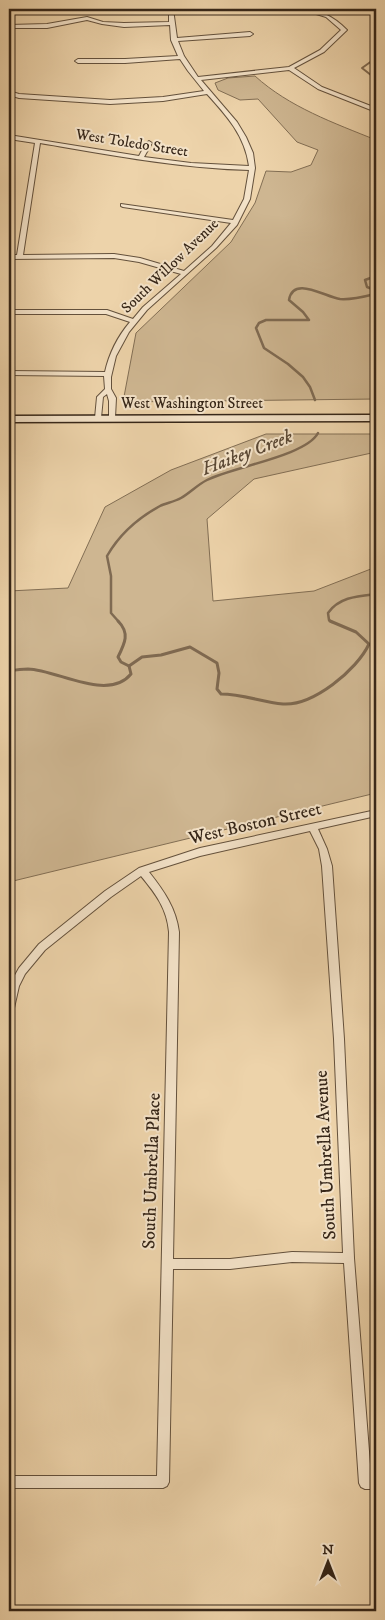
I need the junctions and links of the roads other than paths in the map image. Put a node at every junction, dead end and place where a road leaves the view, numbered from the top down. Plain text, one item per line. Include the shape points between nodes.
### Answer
1 (86, 9) edge
2 (170, 9) edge
3 (302, 9) edge
4 (88, 18) junction
5 (172, 23) junction
6 (9, 26) edge
7 (250, 34) dead end
8 (174, 40) junction
9 (181, 57) junction
10 (78, 61) dead end
11 (290, 68) junction
12 (198, 79) junction
13 (209, 92) junction
14 (9, 93) edge
15 (376, 110) edge
16 (9, 138) edge
17 (38, 141) junction
18 (149, 143) dead end
19 (141, 158) junction
20 (252, 168) junction
21 (123, 205) dead end
22 (235, 222) junction
23 (9, 257) edge
24 (20, 257) junction
25 (185, 273) junction
26 (14, 312) dead end
27 (133, 321) junction
28 (9, 373) edge
29 (109, 374) junction
30 (108, 389) junction
31 (98, 418) junction
32 (112, 418) junction
33 (376, 418) edge
34 (9, 419) edge
35 (376, 813) edge
36 (313, 827) junction
37 (142, 871) junction
38 (9, 1008) edge
39 (349, 1258) junction
40 (166, 1264) junction
41 (9, 1482) edge
42 (371, 1483) edge

1 - 4 street
2 - 5 street, South Willow Avenue
3 - 11 street via 328,16 344,30 322,51
4 - 5 street via 124,25
4 - 6 street via 47,26
5 - 8 street, South Willow Avenue
7 - 8 street
8 - 9 street, South Willow Avenue
9 - 10 street
9 - 12 street, South Willow Avenue
11 - 12 street
11 - 15 street via 320,88
12 - 13 street, South Willow Avenue
13 - 14 street via 110,102
13 - 20 street, South Willow Avenue via 240,132 248,147
16 - 17 street, West Toledo Street
17 - 19 street, West Toledo Street
17 - 24 street
18 - 19 street
19 - 20 street, West Toledo Street via 218,168
20 - 22 street, South Willow Avenue via 249,195
21 - 22 street
22 - 25 street, South Willow Avenue
23 - 24 street
24 - 25 street via 114,256
25 - 27 street, South Willow Avenue
26 - 27 street via 107,312
27 - 29 street, South Willow Avenue via 118,343
28 - 29 street
29 - 30 street, South Willow Avenue
30 - 31 street, South Willow Avenue via 100,397
30 - 32 street, South Willow Avenue via 112,396
31 - 32 main road, West Washington Street
31 - 34 main road, West Washington Street
32 - 33 main road, West Washington Street
35 - 36 street, West Boston Street
36 - 37 street, West Boston Street via 200,852
36 - 39 street, South Umbrella Avenue via 327,866
37 - 38 street via 42,947 22,971 14,986
37 - 40 street, South Umbrella Place via 168,903 174,925
39 - 40 street via 292,1257 230,1264
39 - 42 street, South Umbrella Avenue
40 - 41 street, South Umbrella Place via 163,1482

